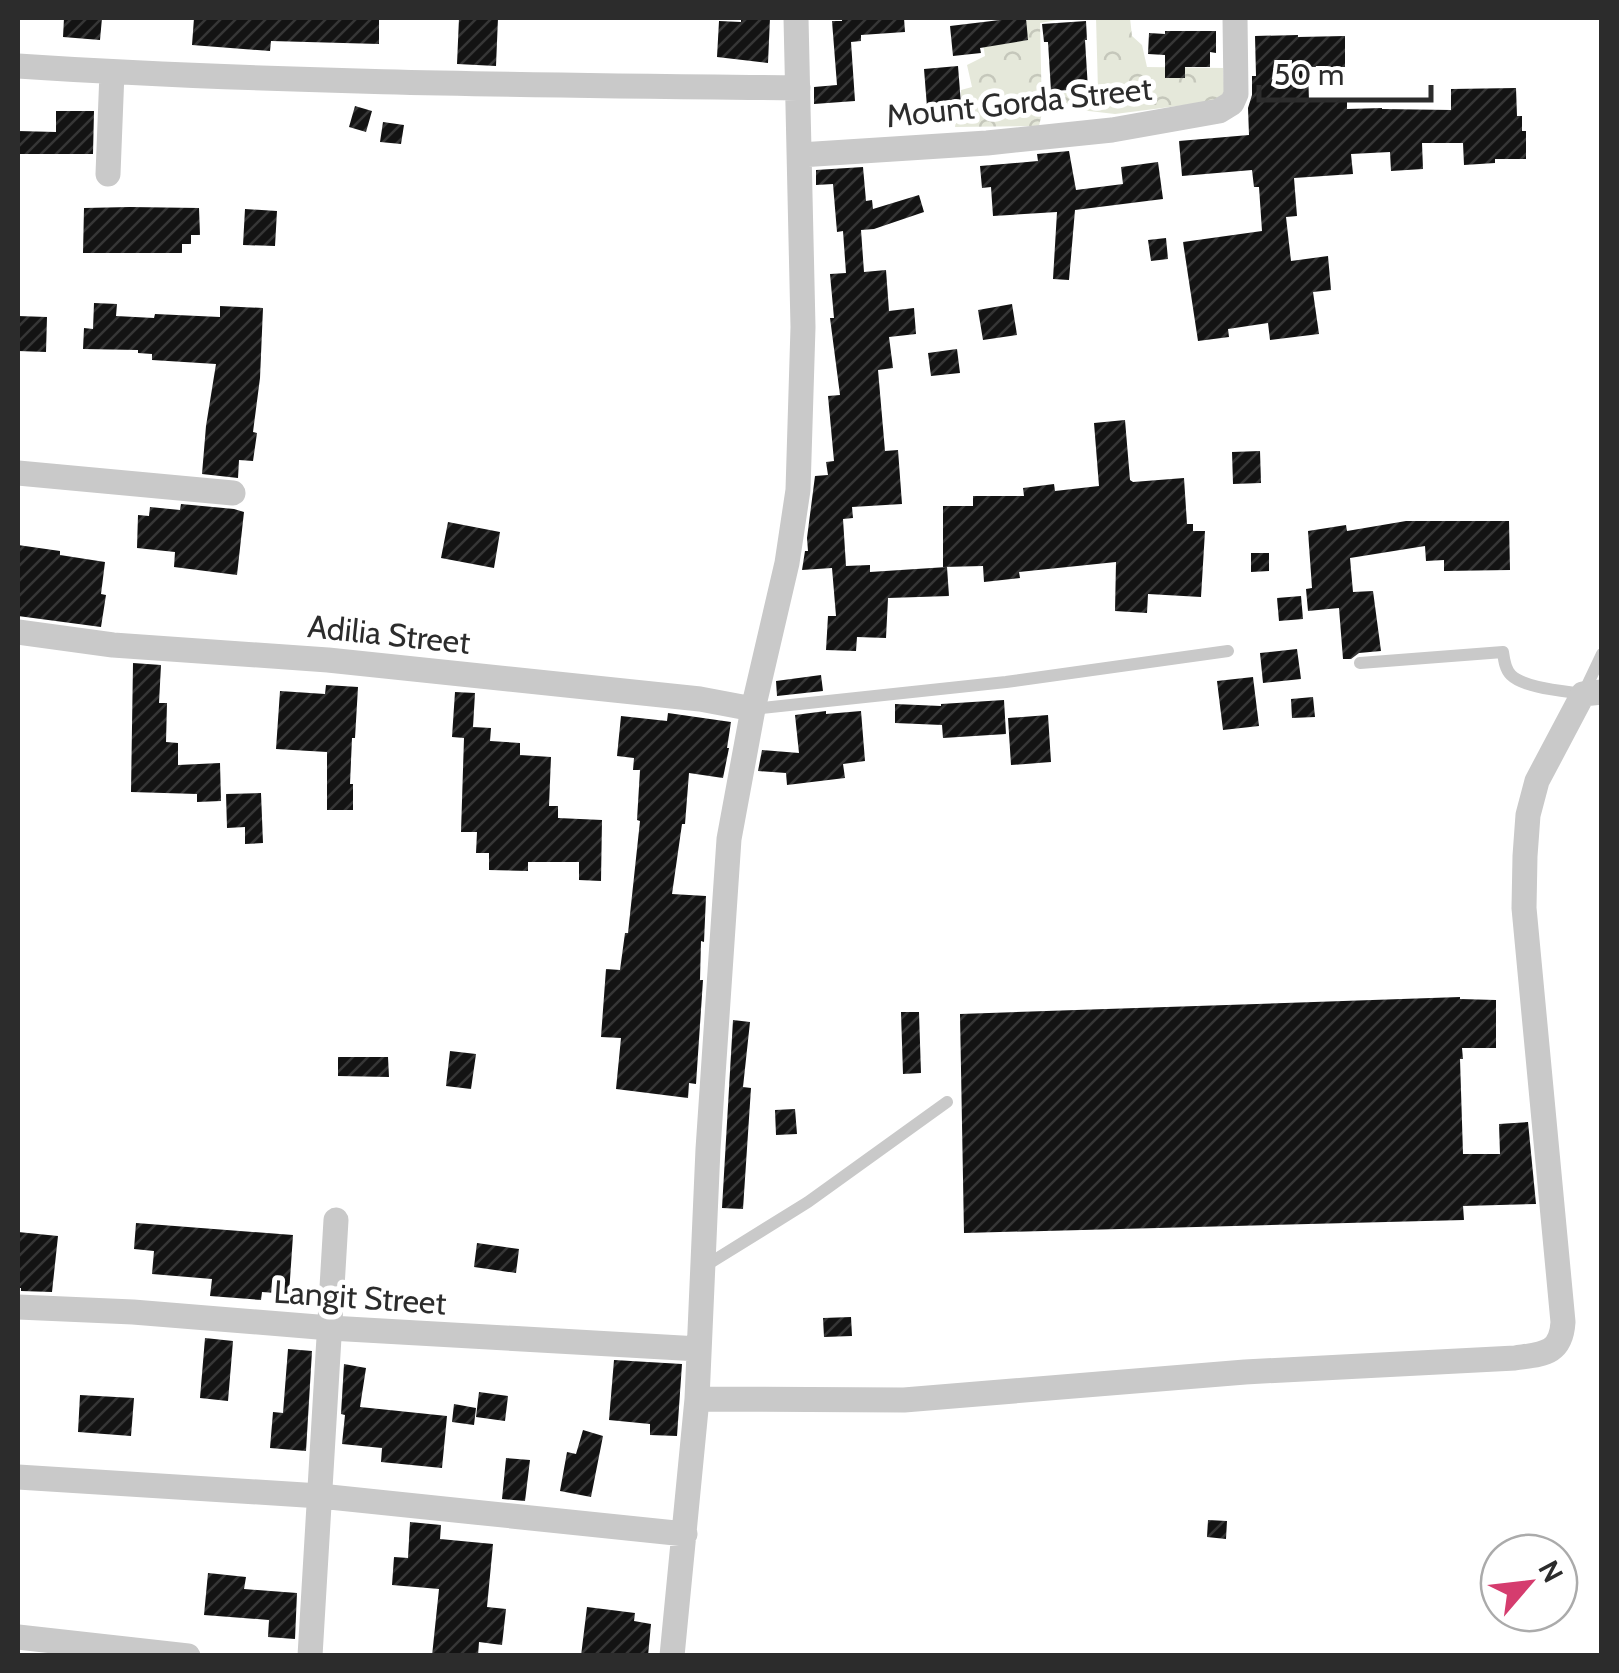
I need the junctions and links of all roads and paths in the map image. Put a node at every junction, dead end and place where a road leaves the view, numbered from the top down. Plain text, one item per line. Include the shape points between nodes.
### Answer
1 (796, 18) edge
2 (1235, 18) edge
3 (18, 66) edge
4 (112, 72) junction
5 (798, 88) junction
6 (800, 155) junction
7 (108, 174) dead end
8 (18, 474) edge
9 (233, 493) dead end
10 (18, 632) edge
11 (1228, 651) dead end
12 (1602, 654) edge
13 (1360, 663) dead end
14 (1592, 693) edge
15 (753, 708) junction
16 (947, 1102) dead end
17 (336, 1220) dead end
18 (704, 1267) junction
19 (18, 1307) edge
20 (330, 1328) junction
21 (699, 1350) junction
22 (696, 1399) junction
23 (18, 1477) edge
24 (320, 1496) junction
25 (685, 1534) junction
26 (18, 1637) edge
27 (188, 1656) edge
28 (310, 1656) edge
29 (672, 1656) edge

1 - 5 street
2 - 6 street, Mount Gorda Street via 1236,94 1220,111 1112,130
3 - 4 street
4 - 5 street
4 - 7 street
5 - 6 street
6 - 15 street via 798,490
8 - 9 street
10 - 15 street, Adilia Street
11 - 15 lane
12 - 14 lane
13 - 14 lane via 1503,652 1518,680
14 - 22 street via 1537,781 1525,856 1524,908 1563,1322 1554,1349 1515,1358 904,1400
15 - 18 street via 729,840
16 - 18 lane
17 - 20 street
18 - 21 street
19 - 20 street, Langit Street
20 - 21 street, Langit Street
20 - 24 street
21 - 22 street
22 - 25 street
23 - 24 street
24 - 25 street
24 - 28 street
25 - 29 street
26 - 27 street

